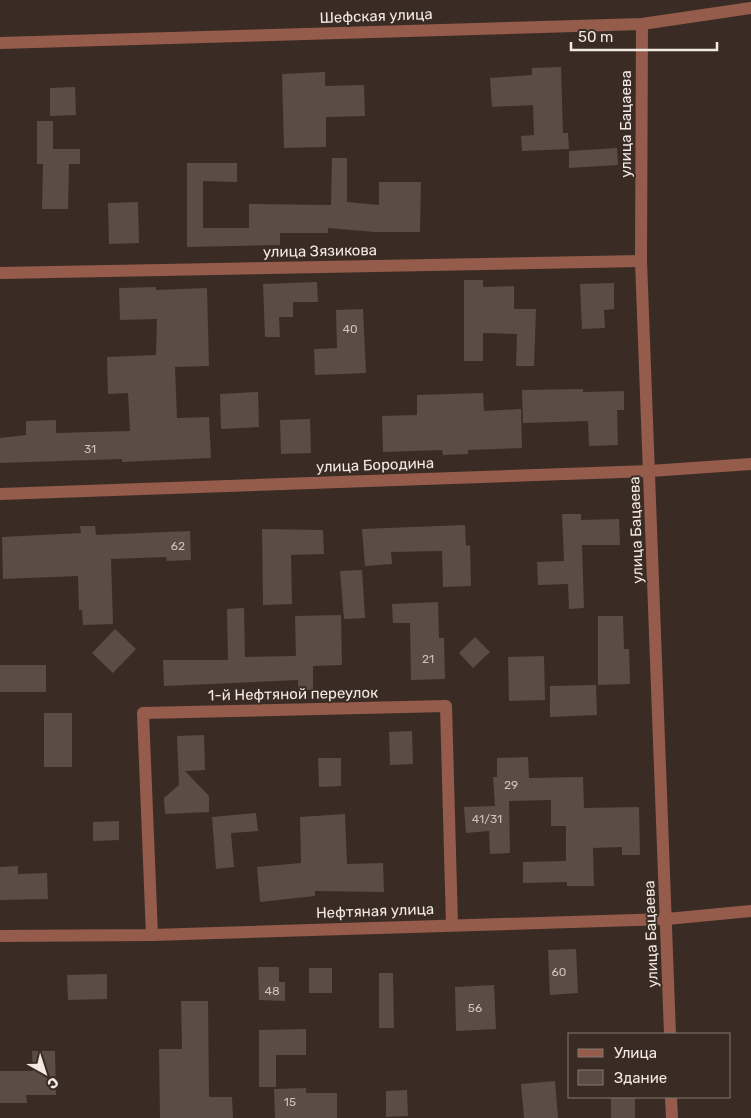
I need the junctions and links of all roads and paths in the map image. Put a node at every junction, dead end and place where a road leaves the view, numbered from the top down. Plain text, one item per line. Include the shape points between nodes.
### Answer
1 (751, 8) edge
2 (642, 24) junction
3 (0, 43) edge
4 (641, 261) junction
5 (0, 273) edge
6 (751, 464) edge
7 (650, 471) junction
8 (0, 494) edge
9 (751, 911) edge
10 (667, 919) junction
11 (452, 925) junction
12 (152, 935) junction
13 (0, 936) edge
14 (670, 1033) edge
15 (671, 1098) edge
16 (672, 1118) edge

1 - 2 street, Шефская улица
2 - 3 street, Шефская улица
2 - 4 street, улица Бацаева
4 - 5 street, улица Зязикова
4 - 7 street, улица Бацаева
6 - 7 street, улица Бородина
7 - 8 street, улица Бородина
7 - 10 street, улица Бацаева
9 - 10 street, Нефтяная улица
10 - 11 street, Нефтяная улица
10 - 14 street, улица Бацаева
11 - 12 street, Нефтяная улица
11 - 12 street, 1-й Нефтяной переулок via 446,706 143,713
12 - 13 street, Нефтяная улица
15 - 16 street

